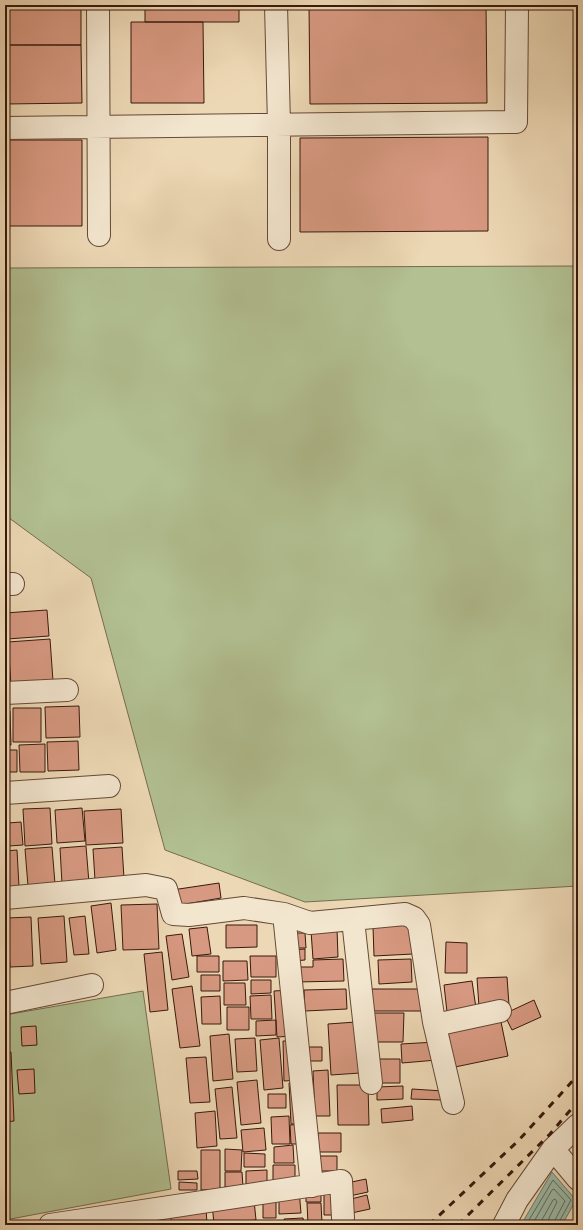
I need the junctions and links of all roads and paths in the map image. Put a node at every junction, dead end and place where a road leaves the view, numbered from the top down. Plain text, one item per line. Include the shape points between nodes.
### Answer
1 (98, 5) edge
2 (276, 5) edge
3 (517, 5) edge
4 (279, 125) junction
5 (100, 127) junction
6 (5, 128) edge
7 (100, 235) dead end
8 (279, 239) dead end
9 (67, 690) dead end
10 (5, 693) edge
11 (109, 786) dead end
12 (5, 793) edge
13 (5, 898) edge
14 (284, 914) junction
15 (353, 920) junction
16 (92, 985) dead end
17 (5, 1003) edge
18 (500, 1011) dead end
19 (435, 1025) junction
20 (371, 1083) dead end
21 (453, 1102) dead end
22 (578, 1125) edge
23 (553, 1149) junction
24 (578, 1179) edge
25 (312, 1186) junction
26 (155, 1217) edge
27 (343, 1218) dead end
28 (50, 1225) edge
29 (504, 1225) edge

1 - 5 street
2 - 4 street
3 - 4 street via 516,122
4 - 5 street
4 - 8 street
5 - 6 street
5 - 7 street
9 - 10 street
11 - 12 street
13 - 14 street via 146,885 166,889 173,914 189,915 244,908
14 - 15 street via 310,923
14 - 25 street
15 - 19 street via 405,914 414,918 419,926
15 - 20 street
16 - 17 street
18 - 19 street
19 - 21 street
22 - 23 street
23 - 24 street
23 - 29 street via 517,1200
25 - 26 street
25 - 27 street via 341,1181
26 - 28 street

